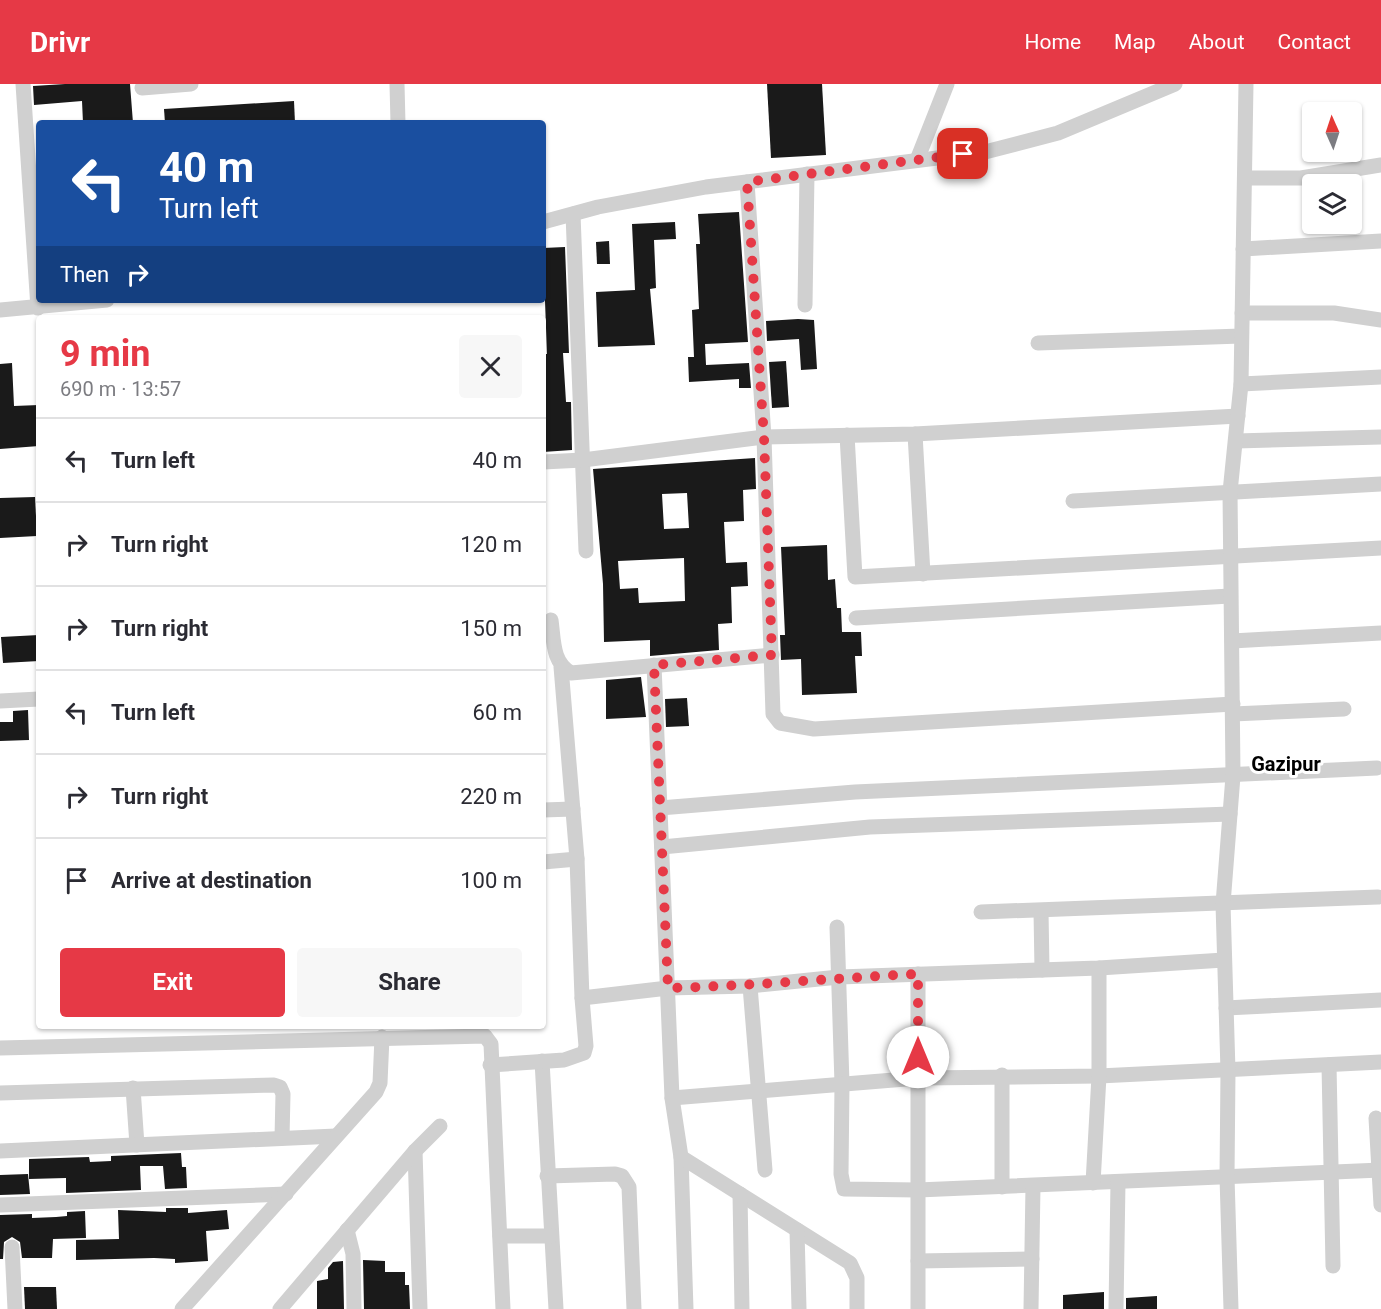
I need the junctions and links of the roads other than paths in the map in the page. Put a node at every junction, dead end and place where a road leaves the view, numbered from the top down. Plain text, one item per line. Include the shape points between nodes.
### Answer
1 (23, 84) edge
2 (192, 84) edge
3 (397, 84) edge
4 (947, 84) edge
5 (1175, 84) edge
6 (1246, 84) edge
7 (142, 87) dead end
8 (398, 120) edge
9 (917, 160) junction
10 (1381, 165) edge
11 (807, 174) junction
12 (1245, 178) junction
13 (747, 182) junction
14 (36, 212) edge
15 (573, 214) junction
16 (546, 221) edge
17 (1381, 241) edge
18 (1243, 249) junction
19 (89, 303) edge
20 (805, 305) dead end
21 (0, 310) edge
22 (46, 310) edge
23 (1242, 313) junction
24 (1381, 320) edge
25 (1241, 336) junction
26 (1038, 343) dead end
27 (1381, 377) edge
28 (1240, 384) junction
29 (1238, 416) junction
30 (915, 434) junction
31 (847, 435) junction
32 (764, 437) junction
33 (1381, 437) edge
34 (1236, 441) junction
35 (583, 460) junction
36 (546, 462) edge
37 (1381, 483) edge
38 (1230, 492) junction
39 (1073, 501) dead end
40 (1381, 548) edge
41 (586, 551) dead end
42 (1230, 557) junction
43 (923, 574) junction
44 (1230, 596) junction
45 (856, 618) dead end
46 (551, 620) dead end
47 (1381, 633) edge
48 (1232, 641) junction
49 (772, 655) junction
50 (654, 665) junction
51 (561, 667) junction
52 (36, 699) edge
53 (0, 701) edge
54 (1233, 709) junction
55 (1344, 709) dead end
56 (1377, 768) dead end
57 (1233, 776) junction
58 (660, 808) junction
59 (573, 809) junction
60 (546, 810) edge
61 (1230, 814) junction
62 (662, 847) junction
63 (577, 859) junction
64 (546, 862) edge
65 (1378, 897) dead end
66 (1222, 904) junction
67 (1041, 911) junction
68 (981, 912) dead end
69 (837, 927) dead end
70 (1224, 960) junction
71 (1099, 968) junction
72 (1042, 970) junction
73 (918, 974) junction
74 (839, 977) junction
75 (750, 986) junction
76 (668, 988) junction
77 (582, 998) junction
78 (1381, 1000) edge
79 (1226, 1008) junction
80 (382, 1037) junction
81 (0, 1048) edge
82 (542, 1061) junction
83 (1381, 1062) edge
84 (490, 1065) junction
85 (1329, 1065) junction
86 (1228, 1071) junction
87 (1002, 1075) junction
88 (1099, 1076) junction
89 (918, 1078) junction
90 (842, 1084) junction
91 (133, 1088) junction
92 (0, 1093) edge
93 (759, 1093) junction
94 (672, 1098) junction
95 (1376, 1118) dead end
96 (440, 1126) dead end
97 (336, 1136) junction
98 (282, 1138) junction
99 (137, 1145) junction
100 (0, 1151) edge
101 (415, 1151) junction
102 (681, 1157) junction
103 (765, 1170) dead end
104 (1380, 1170) edge
105 (1330, 1172) junction
106 (547, 1176) junction
107 (1227, 1177) junction
108 (1118, 1182) junction
109 (1093, 1183) junction
110 (1033, 1186) junction
111 (1002, 1187) junction
112 (918, 1190) junction
113 (286, 1194) junction
114 (740, 1194) junction
115 (0, 1205) edge
116 (1381, 1205) edge
117 (347, 1230) junction
118 (797, 1230) junction
119 (500, 1236) junction
120 (551, 1236) junction
121 (12, 1248) dead end
122 (1032, 1258) junction
123 (918, 1261) junction
124 (1333, 1266) dead end
125 (10, 1299) edge
126 (182, 1309) edge
127 (279, 1309) edge
128 (354, 1309) edge
129 (420, 1309) edge
130 (503, 1309) edge
131 (556, 1309) edge
132 (634, 1309) edge
133 (686, 1309) edge
134 (742, 1309) edge
135 (799, 1309) edge
136 (857, 1309) edge
137 (918, 1309) edge
138 (1031, 1309) edge
139 (1116, 1309) edge
140 (1231, 1309) edge

1 - 14 street
2 - 7 street
3 - 8 street
4 - 9 street
5 - 9 street via 1058,133 986,152
6 - 12 street
9 - 11 street
10 - 12 street via 1301,178
11 - 13 street
11 - 20 street
12 - 18 street
13 - 15 street
13 - 32 street
15 - 16 street
15 - 35 street
17 - 18 street
18 - 23 street
19 - 22 street
21 - 22 street
23 - 24 street via 1334,313
23 - 25 street
25 - 26 street
25 - 28 street
27 - 28 street
28 - 29 street
29 - 30 street
29 - 34 street
30 - 31 street
30 - 43 street
31 - 32 street
31 - 43 street via 855,576
32 - 35 street
32 - 49 street
33 - 34 street
34 - 38 street
35 - 36 street
35 - 41 street
37 - 38 street
38 - 39 street
38 - 42 street
40 - 42 street
42 - 43 street
42 - 44 street
44 - 45 street
44 - 48 street
46 - 51 street via 556,658
47 - 48 street
48 - 54 street
49 - 50 street
49 - 54 street via 773,714 780,723 814,729
50 - 51 street via 581,673
50 - 58 street
51 - 59 street
52 - 53 street
54 - 55 street
54 - 57 street
56 - 57 street
57 - 58 street via 855,792
57 - 61 street
58 - 62 street
59 - 60 street
59 - 63 street
61 - 62 street via 870,827
61 - 66 street
62 - 76 street
63 - 64 street
63 - 77 street
65 - 66 street
66 - 67 street
66 - 70 street
67 - 68 street
67 - 72 street
69 - 74 street
70 - 71 street
70 - 79 street
71 - 72 street
71 - 88 street
72 - 73 street
73 - 74 street
73 - 89 street
74 - 75 street
74 - 90 street
75 - 76 street
75 - 93 street
76 - 77 street
76 - 94 street
77 - 82 street via 584,1053 564,1060
78 - 79 street
79 - 86 street
80 - 81 street
80 - 84 street via 485,1036 491,1044
80 - 97 street via 380,1083 376,1092
82 - 84 street
82 - 106 street
83 - 85 street
84 - 119 street
85 - 86 street
85 - 105 street
86 - 88 street
86 - 107 street
87 - 88 street
87 - 89 street
87 - 111 street
88 - 109 street
89 - 90 street
89 - 112 street
90 - 93 street
90 - 112 street via 844,1189
91 - 92 street
91 - 98 street via 280,1087
91 - 99 street
93 - 94 street
93 - 103 street
94 - 102 street
95 - 104 street
96 - 101 street
97 - 98 street
97 - 113 street
98 - 99 street
99 - 100 street
101 - 117 street
101 - 129 street
102 - 114 street
102 - 133 street
104 - 105 street
104 - 116 street
105 - 107 street
105 - 124 street
106 - 120 street
106 - 132 street via 615,1174 626,1180
107 - 108 street
107 - 140 street
108 - 109 street
108 - 139 street
109 - 110 street
110 - 111 street
110 - 122 street
111 - 112 street
112 - 123 street
113 - 115 street
113 - 126 street
114 - 118 street
114 - 134 street
117 - 127 street
117 - 128 street via 353,1254
118 - 135 street
118 - 136 street via 850,1263 857,1278
119 - 120 street
119 - 130 street
120 - 131 street
121 - 125 street
122 - 123 street
122 - 138 street
123 - 137 street

